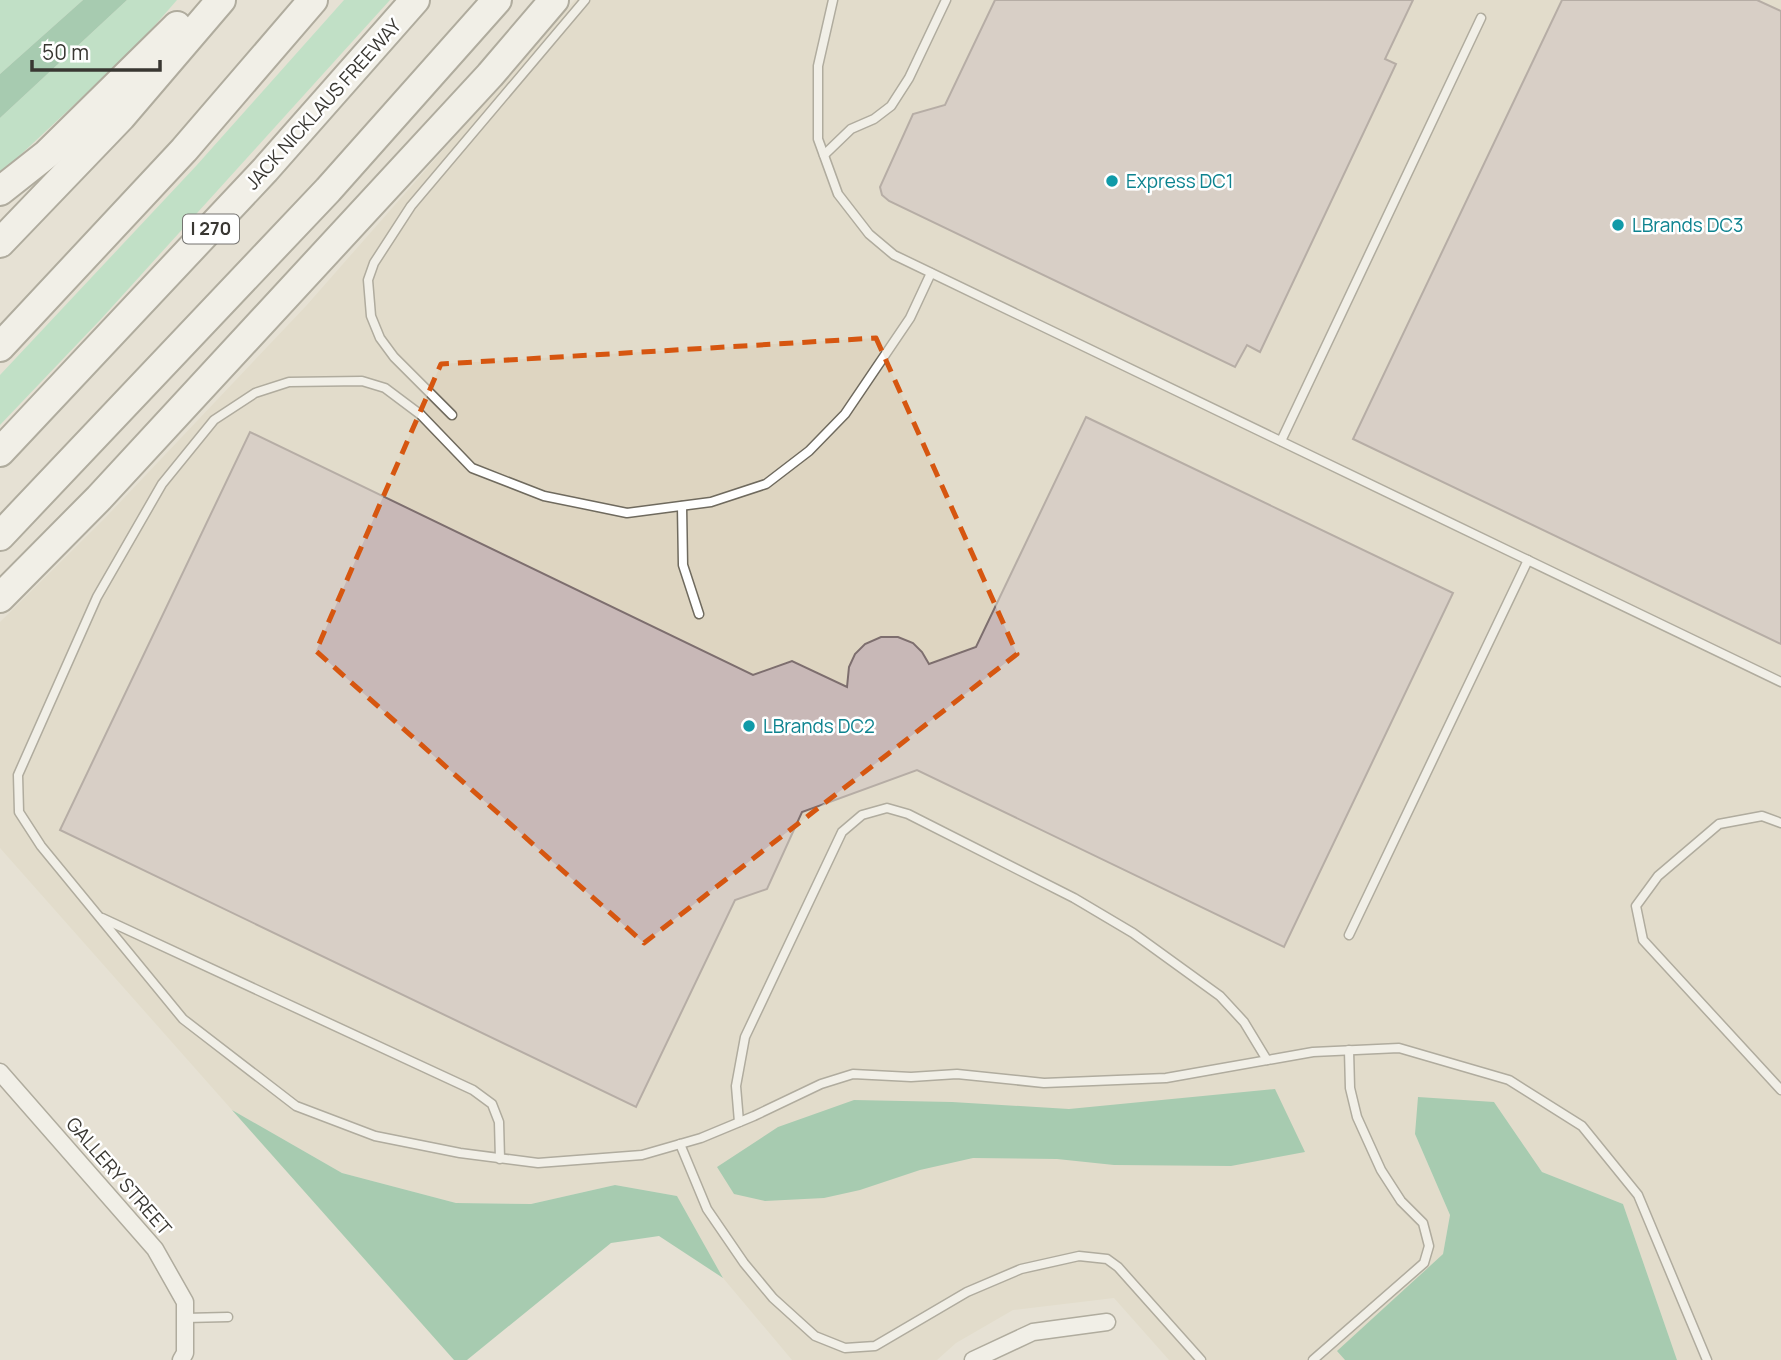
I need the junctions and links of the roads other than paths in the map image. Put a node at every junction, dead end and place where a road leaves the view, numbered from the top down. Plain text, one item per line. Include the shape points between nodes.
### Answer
1 (204, 0) edge
2 (221, 0) edge
3 (313, 0) edge
4 (415, 0) edge
5 (497, 0) edge
6 (554, 0) edge
7 (585, 0) edge
8 (833, 0) edge
9 (946, 0) edge
10 (1481, 18) dead end
11 (824, 155) junction
12 (0, 191) edge
13 (0, 243) edge
14 (931, 274) junction
15 (0, 347) edge
16 (452, 415) dead end
17 (1281, 440) junction
18 (0, 452) edge
19 (682, 506) junction
20 (0, 536) edge
21 (1528, 560) junction
22 (0, 598) edge
23 (699, 614) dead end
24 (1781, 682) edge
25 (1781, 823) edge
26 (99, 917) junction
27 (1349, 935) dead end
28 (1349, 1050) junction
29 (1267, 1060) junction
30 (0, 1072) edge
31 (1781, 1090) edge
32 (738, 1122) junction
33 (680, 1144) junction
34 (500, 1158) junction
35 (228, 1317) dead end
36 (185, 1318) junction
37 (1107, 1322) dead end
38 (975, 1359) edge
39 (181, 1360) edge
40 (1201, 1360) edge
41 (1313, 1360) edge
42 (1707, 1360) edge

1 - 12 highway via 47,154
2 - 13 highway via 121,117
3 - 15 highway via 184,150
4 - 18 highway, JACK NICKLAUS FREEWAY / I 270 via 265,170
5 - 20 highway via 328,190
6 - 22 highway via 109,488
7 - 16 lane via 411,206 374,263 368,281 371,316 380,338
8 - 11 lane via 818,66 818,139
9 - 11 lane via 891,106 851,129
10 - 17 lane
11 - 14 lane via 838,194 869,234 894,255
14 - 17 lane
14 - 19 lane via 909,318 845,414 809,451 766,484
17 - 21 lane
19 - 23 lane via 683,565
19 - 26 lane via 627,513 544,496 472,468 421,415 385,388 362,381 289,382 256,393 214,420 162,484 97,597 18,775 19,812
21 - 24 lane
21 - 27 lane
25 - 31 lane via 1762,816 1719,824 1658,876 1636,906 1643,940
26 - 34 lane via 183,1019 296,1106 375,1136
26 - 34 lane via 473,1090 492,1104 499,1122
28 - 29 lane
28 - 41 lane via 1350,1088 1357,1117 1381,1170 1401,1202 1423,1223 1429,1246 1424,1263
28 - 42 lane via 1399,1048 1508,1080 1583,1126 1638,1195
29 - 32 lane via 1166,1078 1058,1082 957,1074 853,1074
29 - 32 lane via 1244,1022 1220,996 1133,933 1025,873 908,814 887,808 862,815 842,832 745,1037 736,1086
30 - 36 street, GALLERY STREET via 155,1249 185,1302
32 - 33 lane
33 - 34 lane via 642,1155 538,1163
33 - 40 lane via 707,1209 744,1263 773,1298 815,1336 845,1348 875,1346 967,1292 1021,1269 1079,1256 1107,1259 1118,1267
35 - 36 lane
36 - 39 street, GALLERY STREET
37 - 38 street via 1033,1332

